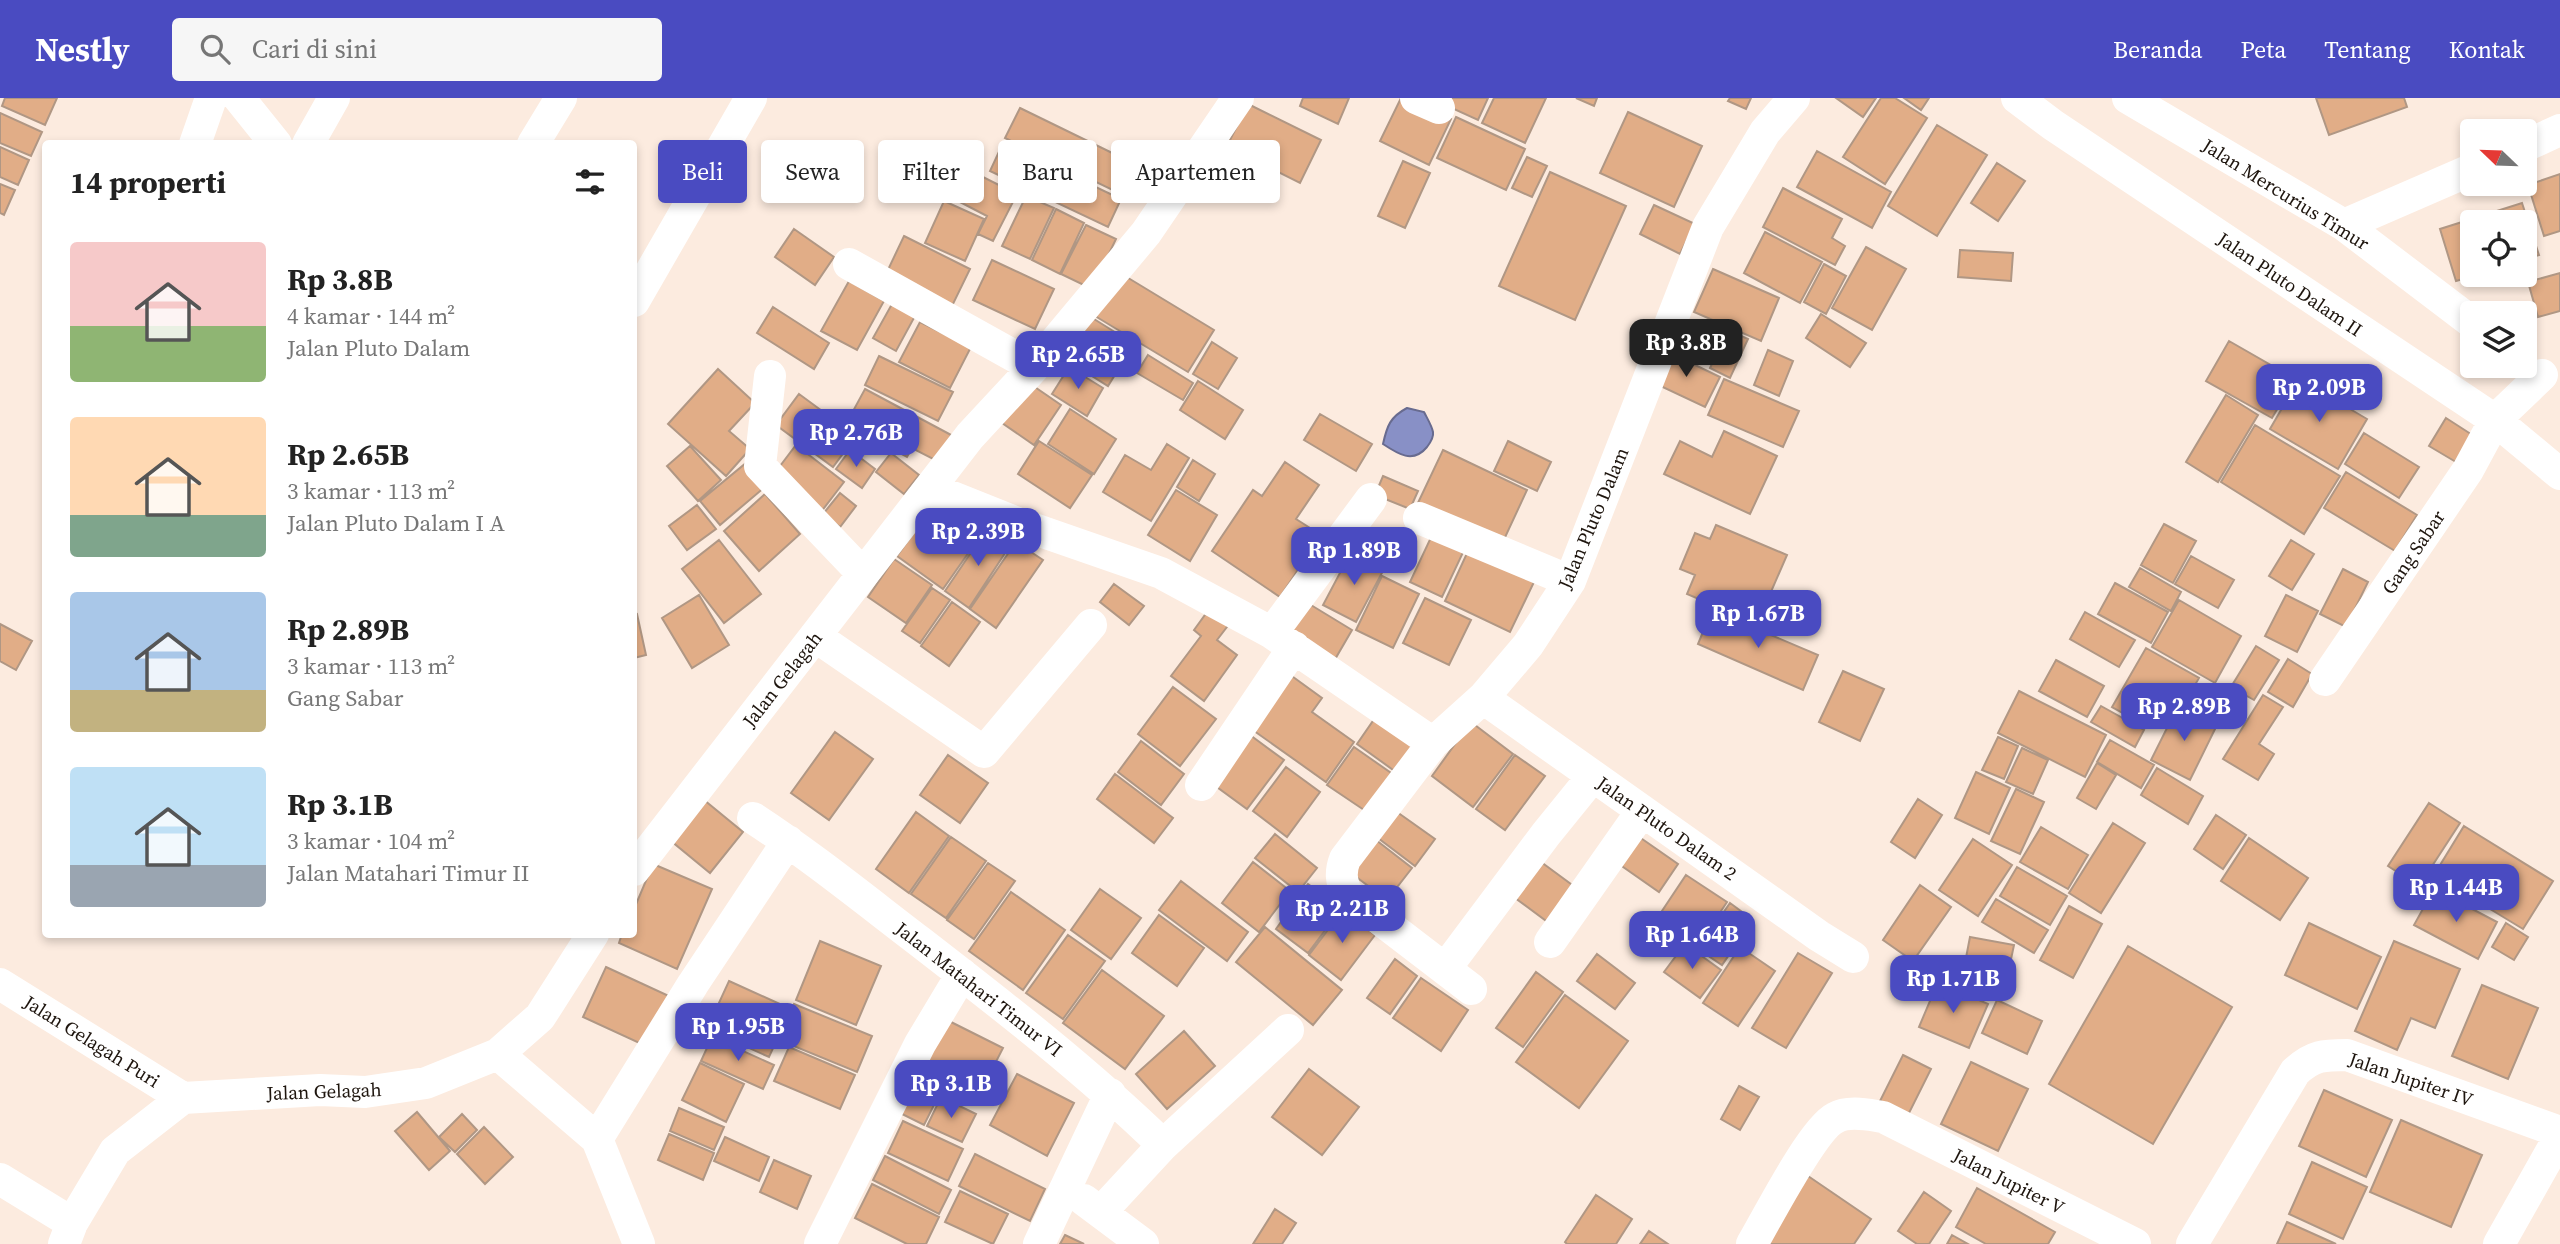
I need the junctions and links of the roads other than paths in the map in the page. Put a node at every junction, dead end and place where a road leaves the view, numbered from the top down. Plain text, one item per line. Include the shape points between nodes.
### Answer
1 (211, 98) edge
2 (239, 98) edge
3 (334, 98) edge
4 (561, 98) edge
5 (751, 98) edge
6 (1238, 98) edge
7 (1794, 98) edge
8 (2017, 98) edge
9 (2127, 98) edge
10 (2560, 130) edge
11 (196, 140) edge
12 (273, 140) edge
13 (310, 140) edge
14 (535, 140) edge
15 (2538, 140) edge
16 (2460, 175) edge
17 (2344, 225) junction
18 (849, 264) dead end
19 (637, 296) edge
20 (2460, 313) edge
21 (1034, 367) junction
22 (770, 376) dead end
23 (2543, 376) edge
24 (2495, 420) junction
25 (2560, 474) edge
26 (930, 488) junction
27 (1371, 499) dead end
28 (1419, 518) dead end
29 (863, 574) junction
30 (1570, 581) junction
31 (1091, 625) dead end
32 (815, 636) junction
33 (1283, 640) junction
34 (2325, 680) dead end
35 (1483, 698) junction
36 (1433, 743) junction
37 (1593, 776) junction
38 (1201, 785) dead end
39 (1642, 811) junction
40 (753, 818) dead end
41 (788, 841) junction
42 (637, 863) edge
43 (590, 938) edge
44 (1550, 942) dead end
45 (1853, 957) dead end
46 (1445, 969) junction
47 (962, 974) junction
48 (0, 984) edge
49 (1471, 989) dead end
50 (1288, 1030) dead end
51 (498, 1054) junction
52 (1110, 1094) junction
53 (183, 1098) junction
54 (2560, 1134) edge
55 (597, 1139) junction
56 (1163, 1145) junction
57 (0, 1179) edge
58 (1066, 1187) junction
59 (1101, 1212) junction
60 (68, 1234) edge
61 (639, 1244) edge
62 (820, 1244) edge
63 (1039, 1244) edge
64 (1143, 1244) edge
65 (1752, 1244) edge
66 (2135, 1244) edge
67 (2192, 1244) edge
68 (2499, 1244) edge

1 - 11 street
2 - 12 street
3 - 13 street
4 - 14 street
5 - 19 street
6 - 21 street, Jalan Gelagah via 1146,233
7 - 30 street, Jalan Pluto Dalam via 1765,132 1708,227
8 - 24 street, Jalan Pluto Dalam II
9 - 17 street, Jalan Mercurius Timur
10 - 15 street
16 - 17 street
17 - 20 street, Jalan Mercurius Timur
18 - 21 street
21 - 26 street, Jalan Gelagah via 970,436
22 - 29 street via 760,467
23 - 24 street, Gang Sabar
24 - 25 street, Jalan Pluto Dalam II
24 - 34 street, Gang Sabar via 2468,470
26 - 29 street, Jalan Gelagah
26 - 33 street via 1161,573
27 - 33 street
28 - 30 street
29 - 32 street, Jalan Gelagah
30 - 35 street, Jalan Pluto Dalam via 1528,645
31 - 32 street via 984,752
32 - 42 street, Jalan Gelagah
33 - 36 street
33 - 38 street
35 - 36 street, Jalan Pluto Dalam
35 - 37 street, Jalan Pluto Dalam 2
36 - 46 street, Jalan Pluto Dalam via 1341,870 1347,894
37 - 39 street, Jalan Pluto Dalam 2
37 - 46 street
39 - 44 street
39 - 45 street, Jalan Pluto Dalam 2
40 - 41 street, Jalan Matahari Timur VI
41 - 47 street, Jalan Matahari Timur VI
41 - 55 street via 692,984
43 - 51 street, Jalan Gelagah via 540,1017
46 - 49 street, Jalan Pluto Dalam
47 - 52 street, Jalan Matahari Timur VI
47 - 62 street via 920,1044
48 - 53 street, Jalan Gelagah Puri
50 - 56 street
51 - 53 street, Jalan Gelagah via 426,1083 365,1092
51 - 55 street
52 - 56 street, Jalan Matahari Timur VI
52 - 58 street
53 - 60 street via 115,1151
54 - 67 street, Jalan Jupiter IV via 2347,1055 2308,1060 2295,1072
54 - 68 street
55 - 61 street
56 - 59 street
57 - 60 street
58 - 59 street
58 - 63 street
59 - 64 street
65 - 66 street, Jalan Jupiter V via 1818,1132 1836,1117 1860,1113 1883,1117

